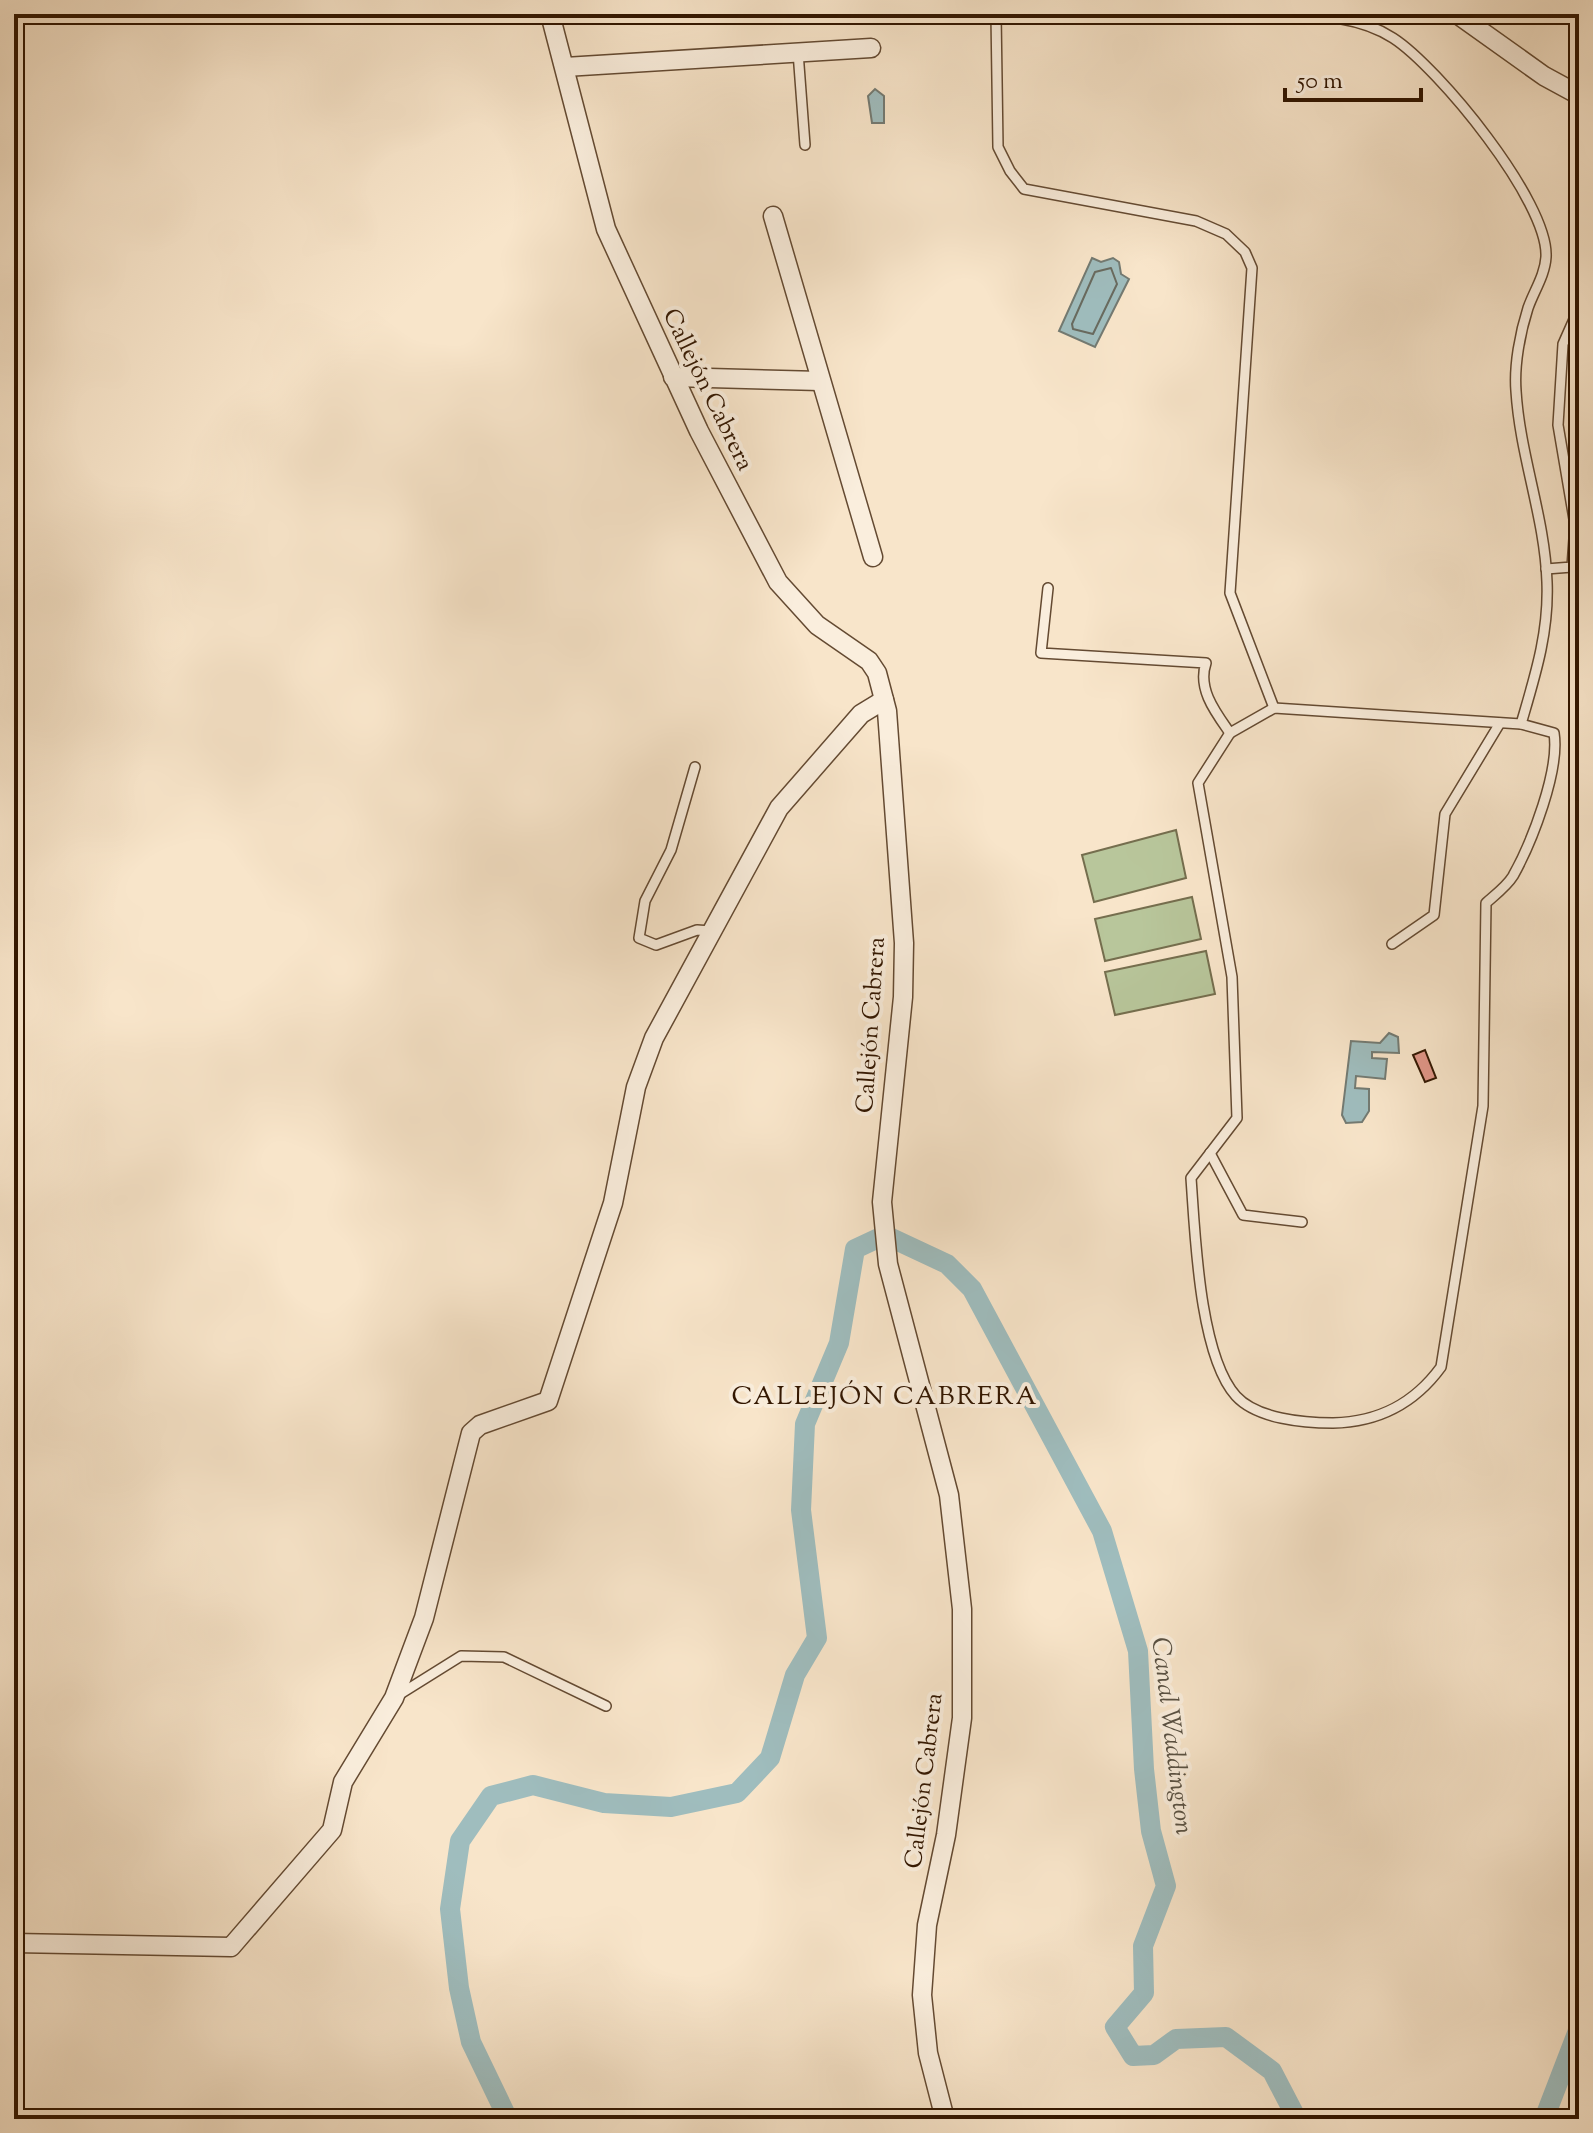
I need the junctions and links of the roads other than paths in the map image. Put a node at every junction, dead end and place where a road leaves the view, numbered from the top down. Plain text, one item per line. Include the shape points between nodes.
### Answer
1 (550, 14) edge
2 (996, 14) edge
3 (1282, 14) edge
4 (1457, 14) edge
5 (871, 48) dead end
6 (798, 52) junction
7 (565, 67) junction
8 (1579, 95) edge
9 (805, 145) dead end
10 (773, 216) dead end
11 (1579, 308) edge
12 (673, 377) junction
13 (820, 381) junction
14 (873, 557) dead end
15 (1546, 569) junction
16 (1048, 588) dead end
17 (884, 700) junction
18 (1274, 708) junction
19 (1500, 723) junction
20 (1521, 724) junction
21 (1230, 733) junction
22 (695, 767) dead end
23 (711, 931) junction
24 (1392, 944) dead end
25 (1210, 1153) junction
26 (1302, 1222) dead end
27 (394, 1698) junction
28 (606, 1706) dead end
29 (14, 1943) edge
30 (945, 2119) edge

1 - 7 street, Callejón Cabrera
2 - 18 lane via 998,147 1024,189 1196,221 1226,234 1245,252 1252,268 1230,593
3 - 15 lane via 1327,15 1391,37 1418,57 1529,198 1546,257 1523,328 1515,389
4 - 8 street
5 - 6 street
6 - 7 street
6 - 9 lane
7 - 12 street, Callejón Cabrera via 606,229
10 - 13 street
11 - 15 lane via 1563,344 1558,425 1575,525 1572,567
12 - 13 street
12 - 17 street, Callejón Cabrera via 778,582 817,625 869,661
13 - 14 street
15 - 20 lane via 1540,666
16 - 21 lane via 1041,653 1206,663 1202,676 1208,698
17 - 23 street via 861,714 779,808
17 - 30 street, Callejón Cabrera via 904,943 882,1202 887,1253 949,1495 962,1609 962,1718 927,1925 922,1995 928,2053
18 - 19 lane
18 - 21 lane
19 - 20 lane
19 - 24 lane via 1445,814 1434,915
20 - 25 lane via 1554,733 1558,753 1512,878 1486,903 1483,1106 1441,1367 1425,1389 1395,1410 1362,1422 1295,1421 1236,1397 1224,1376 1201,1301 1191,1178
21 - 25 lane via 1198,783 1232,977 1237,1118
22 - 23 lane via 671,850 645,901 639,938 656,945 697,930
23 - 27 street via 654,1038 636,1087 613,1203 548,1401 471,1433 424,1618
25 - 26 lane via 1243,1215
27 - 28 lane via 461,1656 504,1657
27 - 29 street via 343,1782 332,1830 231,1947

